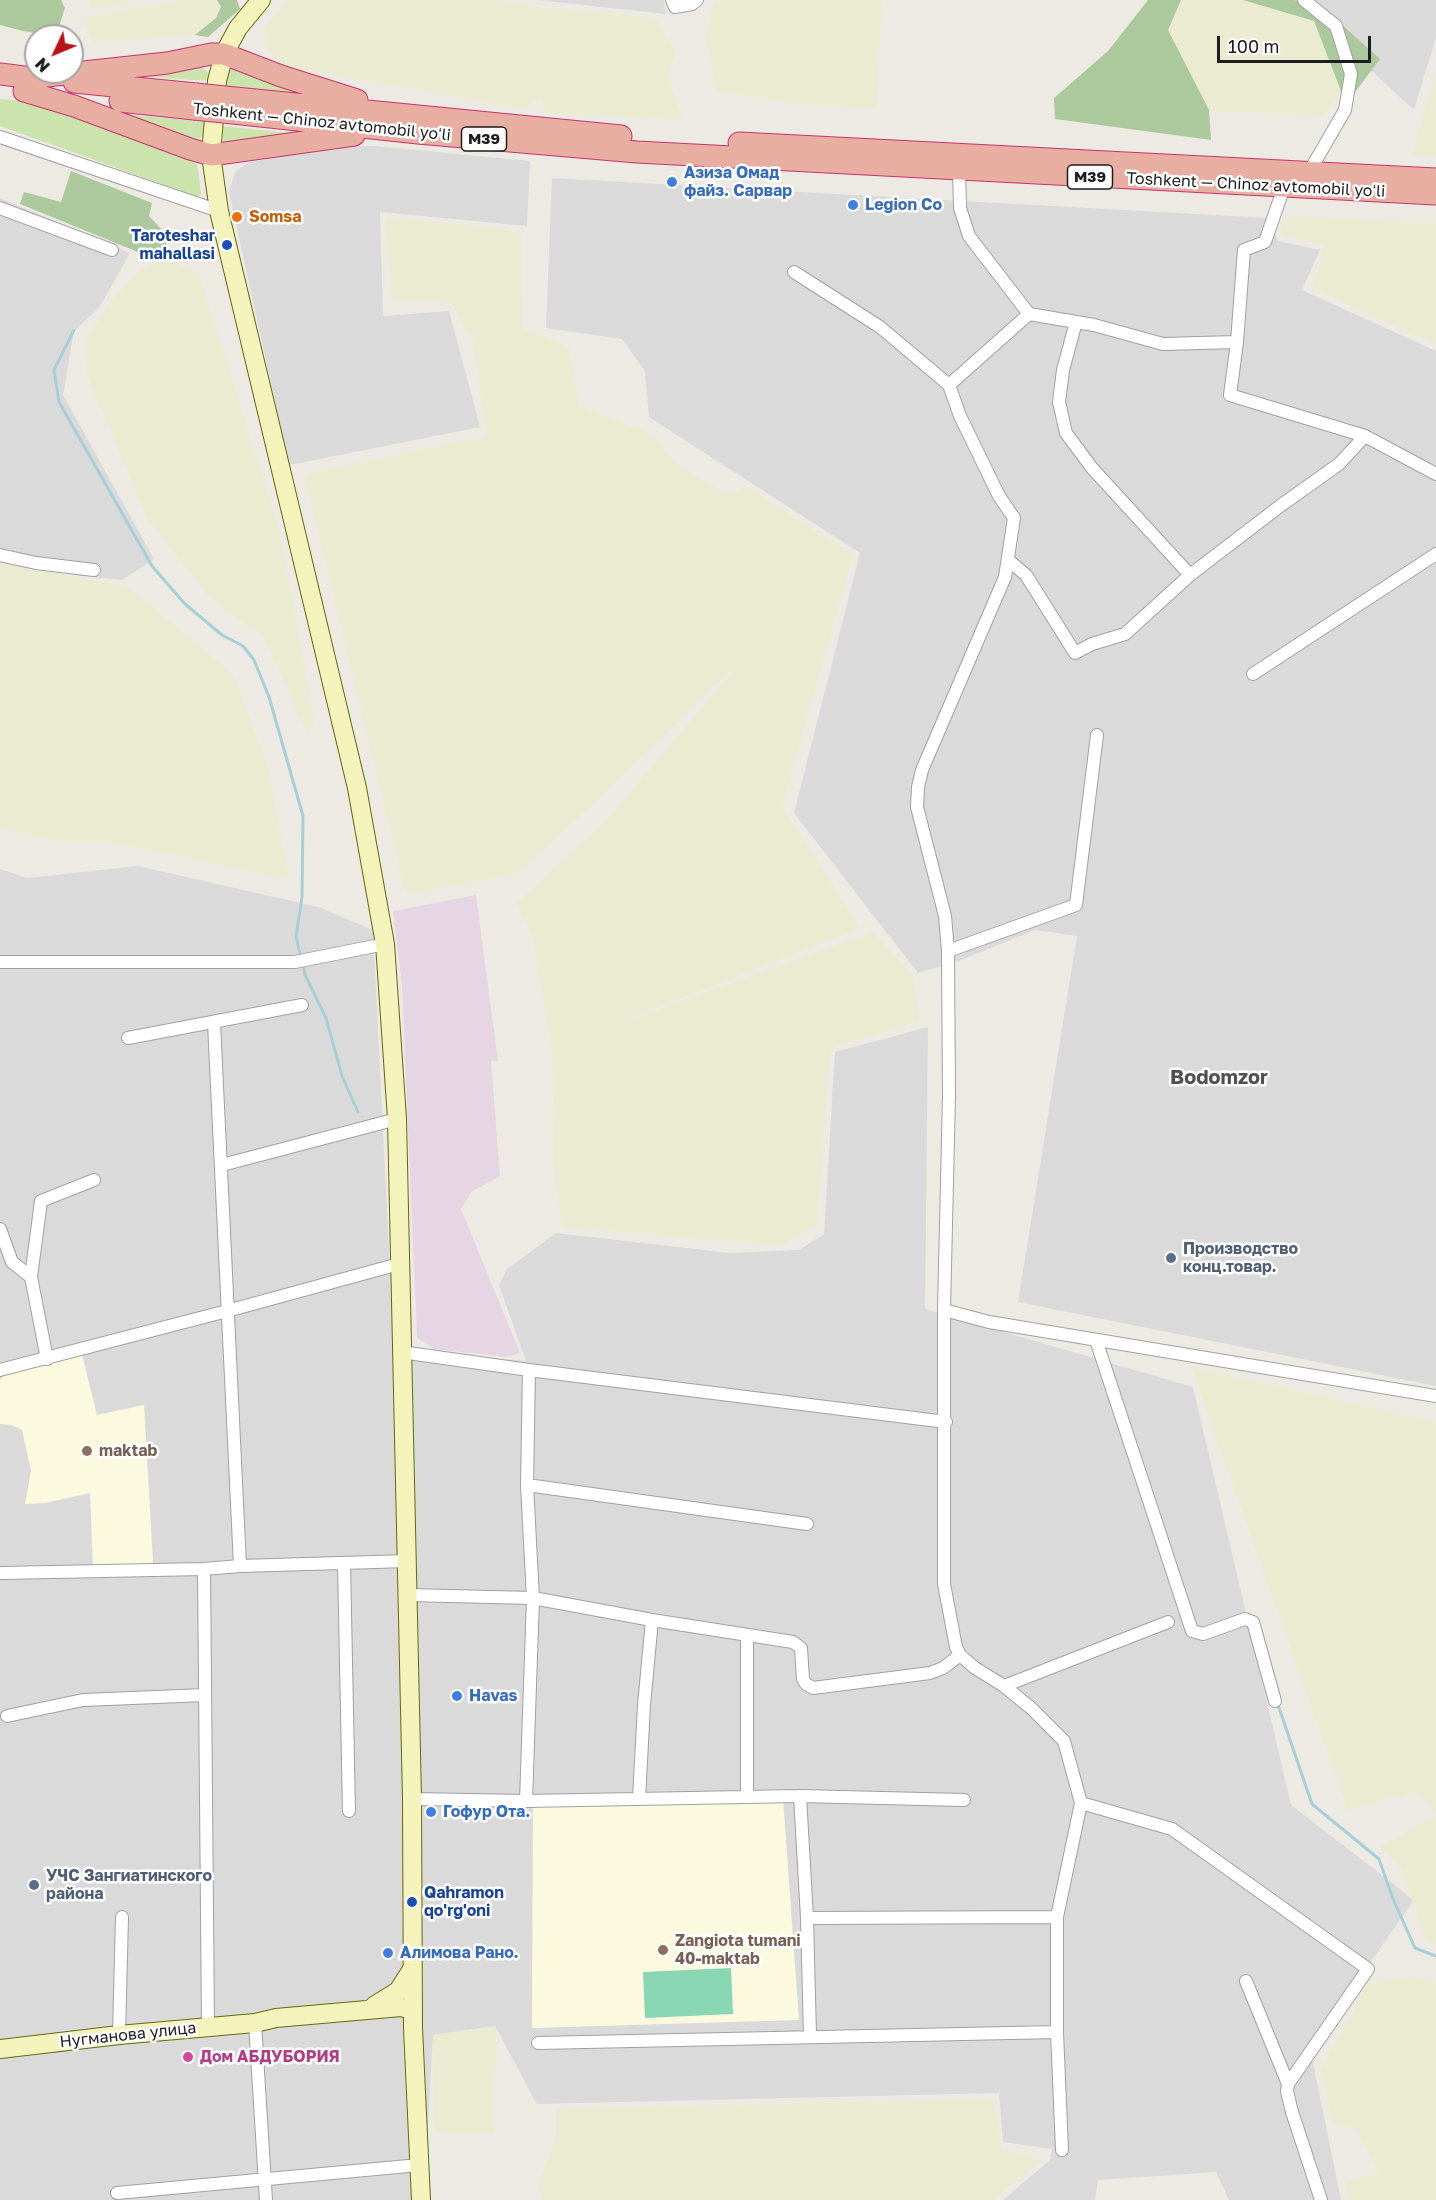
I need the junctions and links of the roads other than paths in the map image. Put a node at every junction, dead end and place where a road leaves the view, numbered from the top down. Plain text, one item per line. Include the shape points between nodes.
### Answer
1 (261, 0) edge
2 (672, 0) edge
3 (697, 0) edge
4 (1304, 0) edge
5 (217, 54) junction
6 (0, 74) edge
7 (84, 75) edge
8 (24, 83) edge
9 (26, 84) junction
10 (0, 88) edge
11 (417, 124) junction
12 (0, 136) edge
13 (211, 155) junction
14 (959, 170) junction
15 (1309, 172) junction
16 (1436, 178) edge
17 (1284, 187) junction
18 (1436, 195) edge
19 (0, 208) edge
20 (219, 212) junction
21 (112, 250) dead end
22 (794, 272) dead end
23 (1029, 314) junction
24 (1076, 322) junction
25 (1237, 342) junction
26 (949, 385) junction
27 (1365, 436) junction
28 (1436, 474) edge
29 (1436, 554) edge
30 (0, 555) edge
31 (1008, 560) junction
32 (94, 570) dead end
33 (1190, 575) junction
34 (1253, 674) dead end
35 (1097, 735) dead end
36 (385, 944) junction
37 (948, 951) junction
38 (0, 962) edge
39 (302, 1005) dead end
40 (214, 1023) junction
41 (128, 1038) dead end
42 (398, 1119) junction
43 (222, 1165) junction
44 (94, 1180) dead end
45 (0, 1229) edge
46 (399, 1264) junction
47 (31, 1277) junction
48 (944, 1310) junction
49 (227, 1311) junction
50 (1096, 1340) junction
51 (401, 1352) junction
52 (47, 1359) junction
53 (0, 1370) edge
54 (529, 1370) junction
55 (1436, 1396) edge
56 (945, 1422) junction
57 (527, 1485) junction
58 (807, 1524) dead end
59 (408, 1561) junction
60 (344, 1563) junction
61 (240, 1566) junction
62 (204, 1569) junction
63 (2, 1573) dead end
64 (408, 1595) junction
65 (533, 1598) junction
66 (652, 1620) junction
67 (1168, 1622) dead end
68 (747, 1635) junction
69 (960, 1655) junction
70 (1004, 1686) junction
71 (205, 1695) junction
72 (1275, 1701) dead end
73 (8, 1716) dead end
74 (800, 1796) junction
75 (747, 1797) junction
76 (412, 1799) junction
77 (639, 1799) junction
78 (964, 1800) dead end
79 (526, 1801) junction
80 (1081, 1803) junction
81 (349, 1811) dead end
82 (122, 1917) dead end
83 (1057, 1917) junction
84 (807, 1918) junction
85 (412, 1969) junction
86 (1246, 1981) dead end
87 (369, 2009) junction
88 (413, 2010) junction
89 (255, 2023) junction
90 (208, 2027) junction
91 (1057, 2032) junction
92 (119, 2035) junction
93 (810, 2036) junction
94 (538, 2043) dead end
95 (0, 2049) edge
96 (1288, 2084) junction
97 (1062, 2150) dead end
98 (419, 2165) junction
99 (264, 2179) junction
100 (117, 2193) dead end
101 (266, 2200) edge
102 (421, 2200) edge
103 (1321, 2200) edge

1 - 5 main road
2 - 3 street via 675,7
4 - 15 street via 1336,26 1351,74 1345,110
5 - 7 highway
5 - 11 highway
5 - 13 main road
6 - 8 highway, Toshkent — Chinoz avtomobil yoʻli / M39
9 - 10 highway, Toshkent — Chinoz avtomobil yoʻli / M39
9 - 11 highway, Toshkent — Chinoz avtomobil yoʻli / M39, bridge
9 - 13 highway via 74,106
11 - 13 highway via 379,133
11 - 14 highway, Toshkent — Chinoz avtomobil yoʻli / M39 via 636,152
11 - 15 highway, Toshkent — Chinoz avtomobil yoʻli / M39
12 - 20 street
13 - 20 main road
14 - 17 highway, Toshkent — Chinoz avtomobil yoʻli / M39
14 - 23 street via 960,208 969,236
15 - 16 highway, Toshkent — Chinoz avtomobil yoʻli / M39
17 - 18 highway, Toshkent — Chinoz avtomobil yoʻli / M39
17 - 25 street via 1265,242 1244,250
19 - 21 street
20 - 36 main road via 355,777
22 - 26 street via 880,327
23 - 24 street
23 - 26 street
24 - 25 street via 1163,344
24 - 33 street via 1059,402 1066,433 1092,468
25 - 27 street via 1230,395
26 - 31 street via 999,496 1014,518
27 - 28 street
27 - 33 street via 1339,464
29 - 34 street
30 - 32 street
31 - 33 street via 1026,575 1075,653 1125,634
31 - 37 street via 1005,577 918,787 917,807 945,916
35 - 37 street via 1076,905
36 - 38 street via 295,962
36 - 42 main road
37 - 48 street
39 - 40 street
40 - 41 street
40 - 43 street
42 - 43 street
42 - 46 main road
43 - 49 street
44 - 47 street via 41,1201
45 - 47 street via 12,1262
46 - 49 street
46 - 51 main road
47 - 52 street
48 - 50 street via 989,1322
48 - 56 street
49 - 52 street
49 - 61 street
50 - 55 street
50 - 72 street via 1192,1631 1203,1634 1250,1620
51 - 54 street
51 - 59 main road
52 - 53 street
54 - 56 street
54 - 57 street
56 - 69 street via 944,1584
57 - 58 street
57 - 65 street
59 - 60 street
59 - 64 main road
60 - 61 street
60 - 81 street
61 - 62 street
62 - 63 street
62 - 71 street
64 - 65 street
64 - 76 main road
65 - 66 street
65 - 79 street
66 - 68 street
66 - 77 street
67 - 70 street
68 - 69 street via 798,1644 803,1679 813,1688 930,1673
68 - 75 street
69 - 70 street
70 - 80 street via 1064,1741
71 - 73 street via 83,1700
71 - 90 street
74 - 75 street
74 - 78 street
74 - 84 street
75 - 77 street
76 - 79 street
76 - 85 main road
77 - 79 street
80 - 83 street
80 - 96 street via 1172,1829 1368,1969
82 - 92 street
83 - 84 street
83 - 91 street
84 - 93 street
85 - 87 main road via 393,1996
85 - 88 main road
86 - 96 street
87 - 88 main road, Нугманова улица
87 - 89 main road, Нугманова улица
88 - 89 main road, Нугманова улица via 402,2015 277,2026
88 - 98 main road
89 - 90 main road, Нугманова улица
89 - 99 street
90 - 92 main road, Нугманова улица
91 - 93 street
91 - 97 street
92 - 95 main road, Нугманова улица
93 - 94 street
96 - 103 street via 1292,2112
98 - 99 street
98 - 102 main road
99 - 100 street
99 - 101 street

